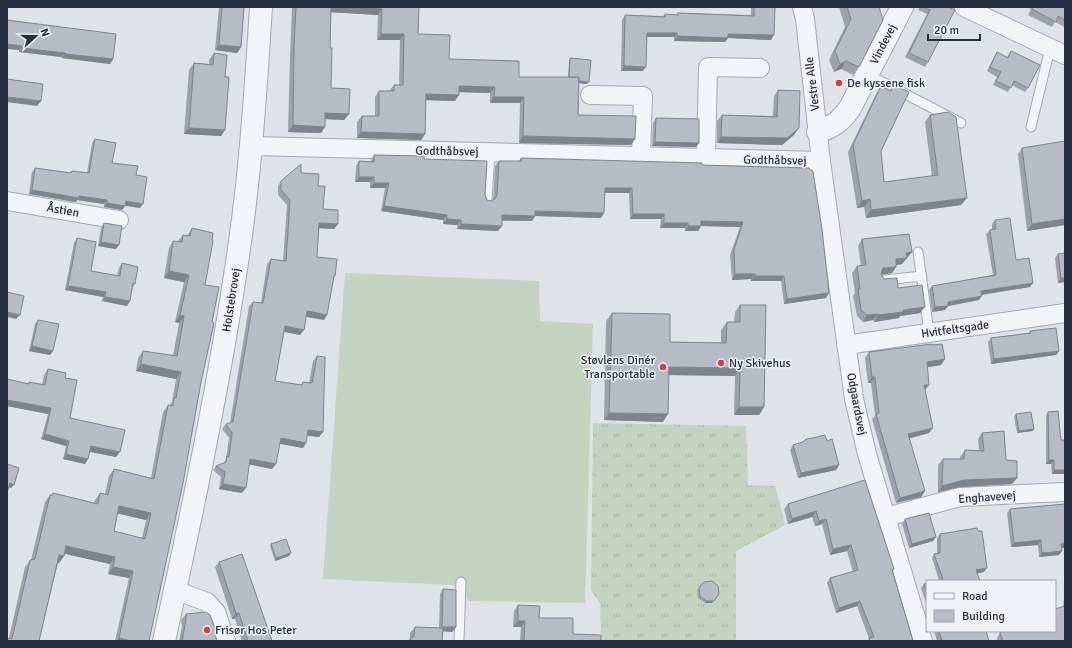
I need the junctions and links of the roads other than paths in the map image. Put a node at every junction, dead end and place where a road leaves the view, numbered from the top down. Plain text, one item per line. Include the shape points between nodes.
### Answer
1 (262, 7) edge
2 (802, 7) edge
3 (902, 7) edge
4 (964, 7) edge
5 (1058, 52) edge
6 (760, 68) dead end
7 (867, 74) junction
8 (590, 95) dead end
9 (962, 123) dead end
10 (1031, 127) dead end
11 (818, 132) junction
12 (252, 146) junction
13 (490, 152) junction
14 (641, 156) junction
15 (706, 158) junction
16 (821, 161) junction
17 (488, 200) edge
18 (7, 201) edge
19 (118, 220) dead end
20 (918, 252) dead end
21 (922, 276) junction
22 (882, 280) edge
23 (1065, 313) edge
24 (930, 332) junction
25 (846, 345) junction
26 (1065, 492) edge
27 (886, 517) junction
28 (462, 582) dead end
29 (175, 590) junction
30 (164, 641) edge
31 (226, 641) edge
32 (459, 641) edge
33 (923, 641) edge

1 - 12 street, Holstebrovej
2 - 11 street, Vestre Alle
3 - 7 street, Vindevej
4 - 5 street
5 - 10 lane
6 - 15 street via 708,67
7 - 9 lane
7 - 11 street, Vindevej via 842,120
8 - 14 street via 642,96
11 - 16 street, Vestre Alle
12 - 13 street, Godthåbsvej
12 - 29 street, Holstebrovej via 229,315
13 - 14 street, Godthåbsvej
13 - 17 lane
14 - 15 street, Godthåbsvej
15 - 16 street, Godthåbsvej
16 - 25 street, Odgaardsvej
18 - 19 street, Åstien
20 - 21 lane
21 - 22 lane
21 - 24 lane
23 - 24 street, Hvitfeltsgade
24 - 25 street, Hvitfeltsgade
25 - 27 street, Odgaardsvej via 854,399
26 - 27 street, Enghavevej via 960,497
27 - 33 street, Odgaardsvej
28 - 32 lane
29 - 30 street, Holstebrovej
29 - 31 street via 207,602 216,612

